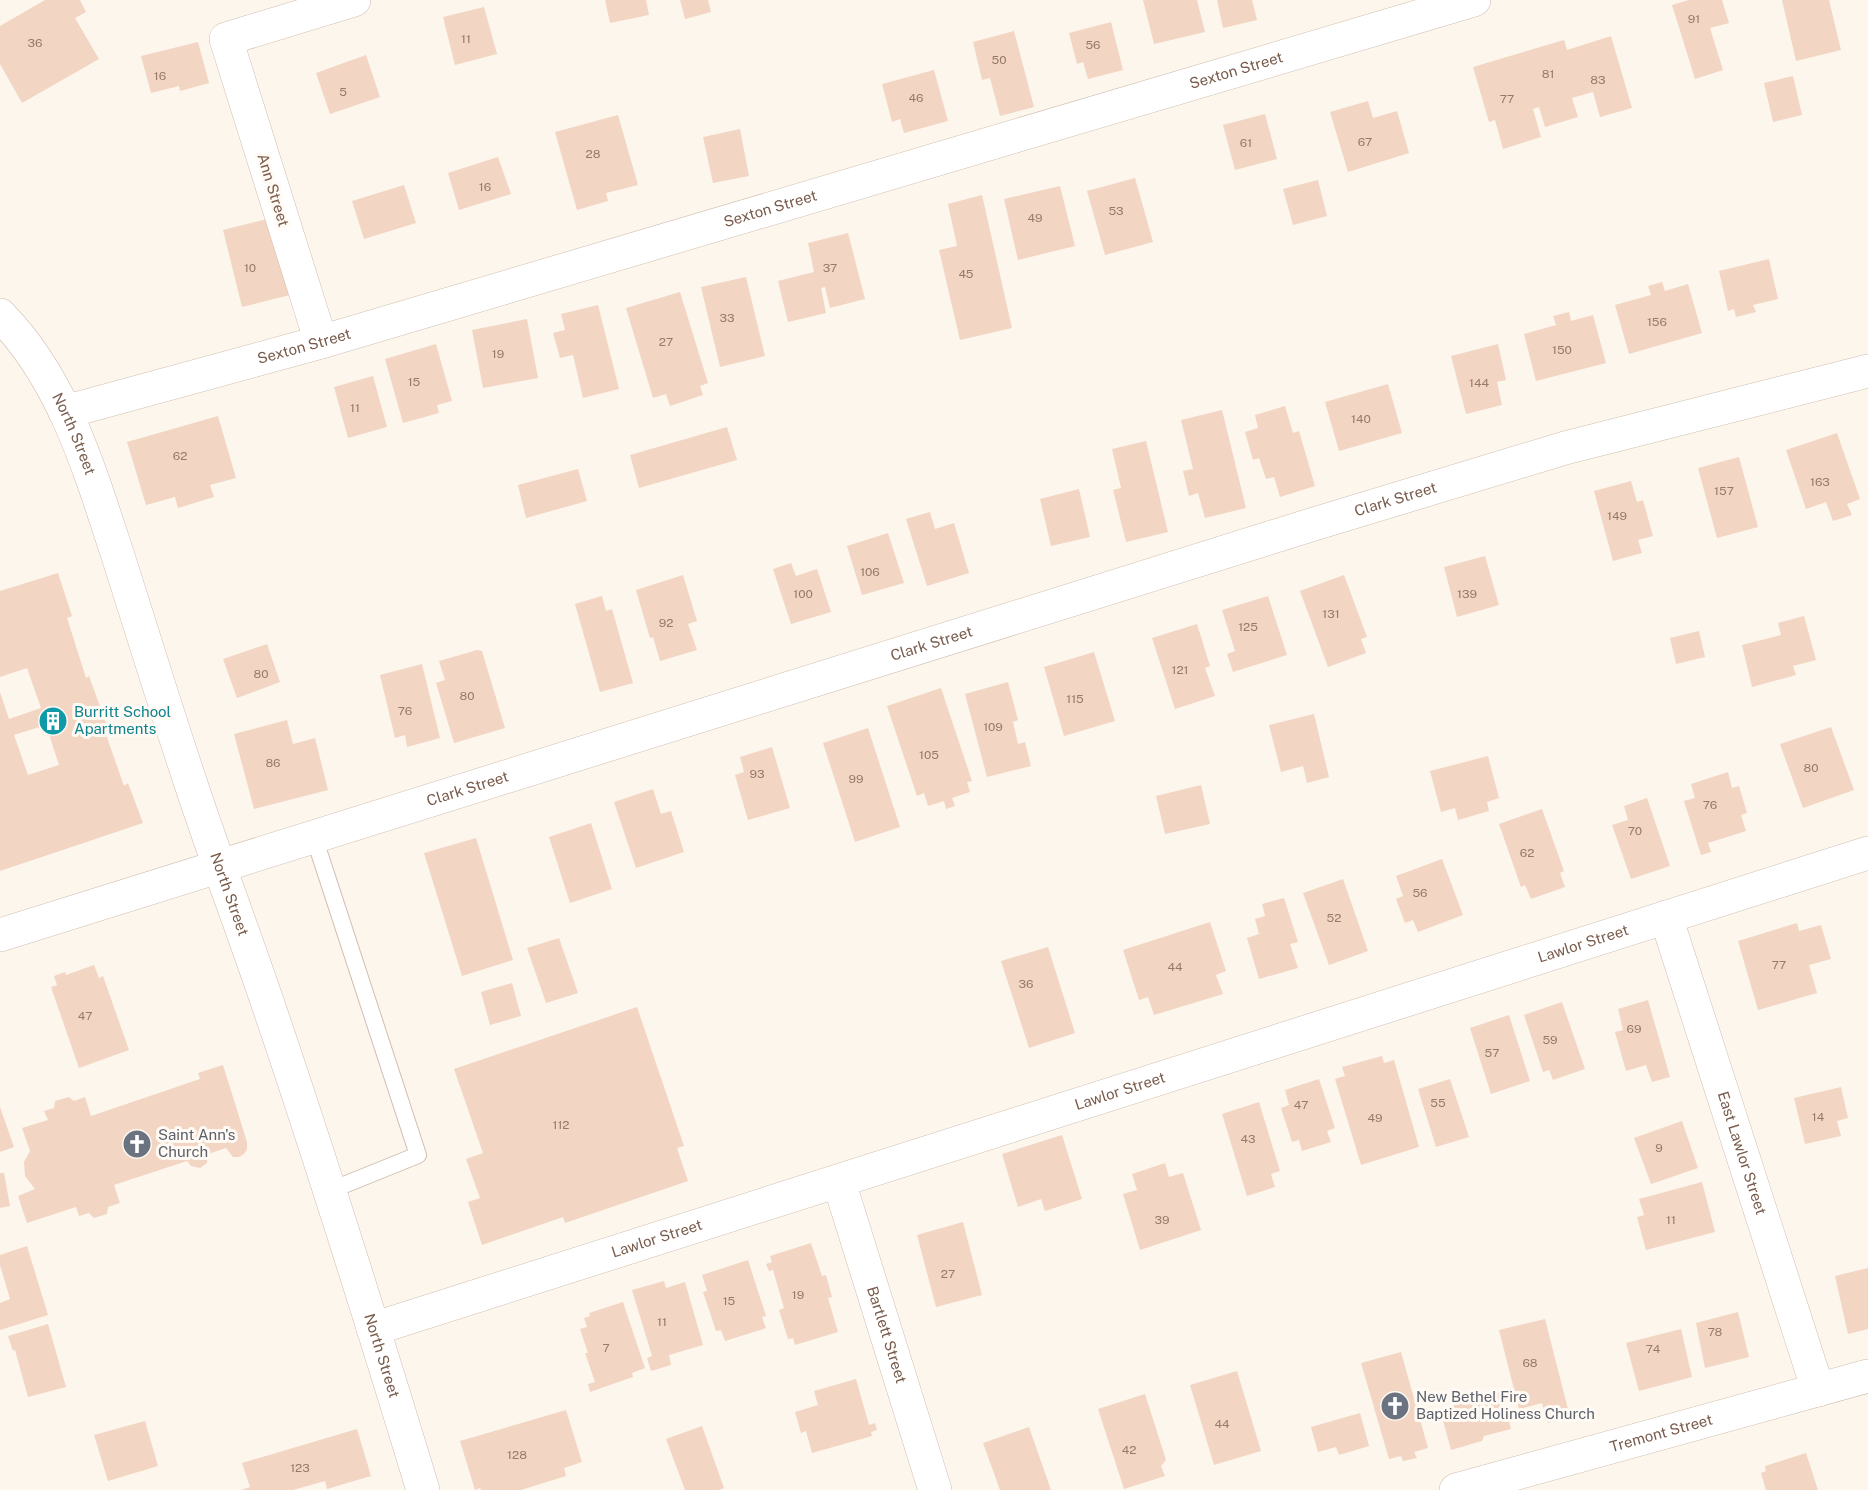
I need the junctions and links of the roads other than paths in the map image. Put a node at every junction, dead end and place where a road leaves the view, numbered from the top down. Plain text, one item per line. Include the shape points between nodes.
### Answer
1 (354, 0) edge
2 (1473, 0) edge
3 (1410, 8) edge
4 (0, 315) edge
5 (321, 342) junction
6 (1868, 371) edge
7 (65, 412) junction
8 (314, 837) junction
9 (1868, 853) edge
10 (220, 866) junction
11 (1666, 917) junction
12 (0, 935) edge
13 (839, 1182) junction
14 (329, 1191) junction
15 (374, 1329) junction
16 (1868, 1376) edge
17 (1818, 1390) junction
18 (423, 1490) edge
19 (935, 1490) edge
20 (1456, 1490) edge

1 - 5 street, Ann Street via 226,39
2 - 3 street, Sexton Street
3 - 5 street, Sexton Street
4 - 7 street, North Street via 39,364
5 - 7 street, Sexton Street
6 - 8 street, Clark Street via 1553,452 1302,527
7 - 10 street, North Street via 96,491
8 - 10 street, Clark Street
8 - 14 lane via 418,1155
9 - 11 street, Lawlor Street
10 - 12 street, Clark Street
10 - 14 street, North Street
11 - 13 street, Lawlor Street
11 - 17 street, East Lawlor Street
13 - 15 street, Lawlor Street
13 - 19 street, Bartlett Street
14 - 15 street, North Street
15 - 18 street, North Street
16 - 17 street, Tremont Street
17 - 20 street, Tremont Street

